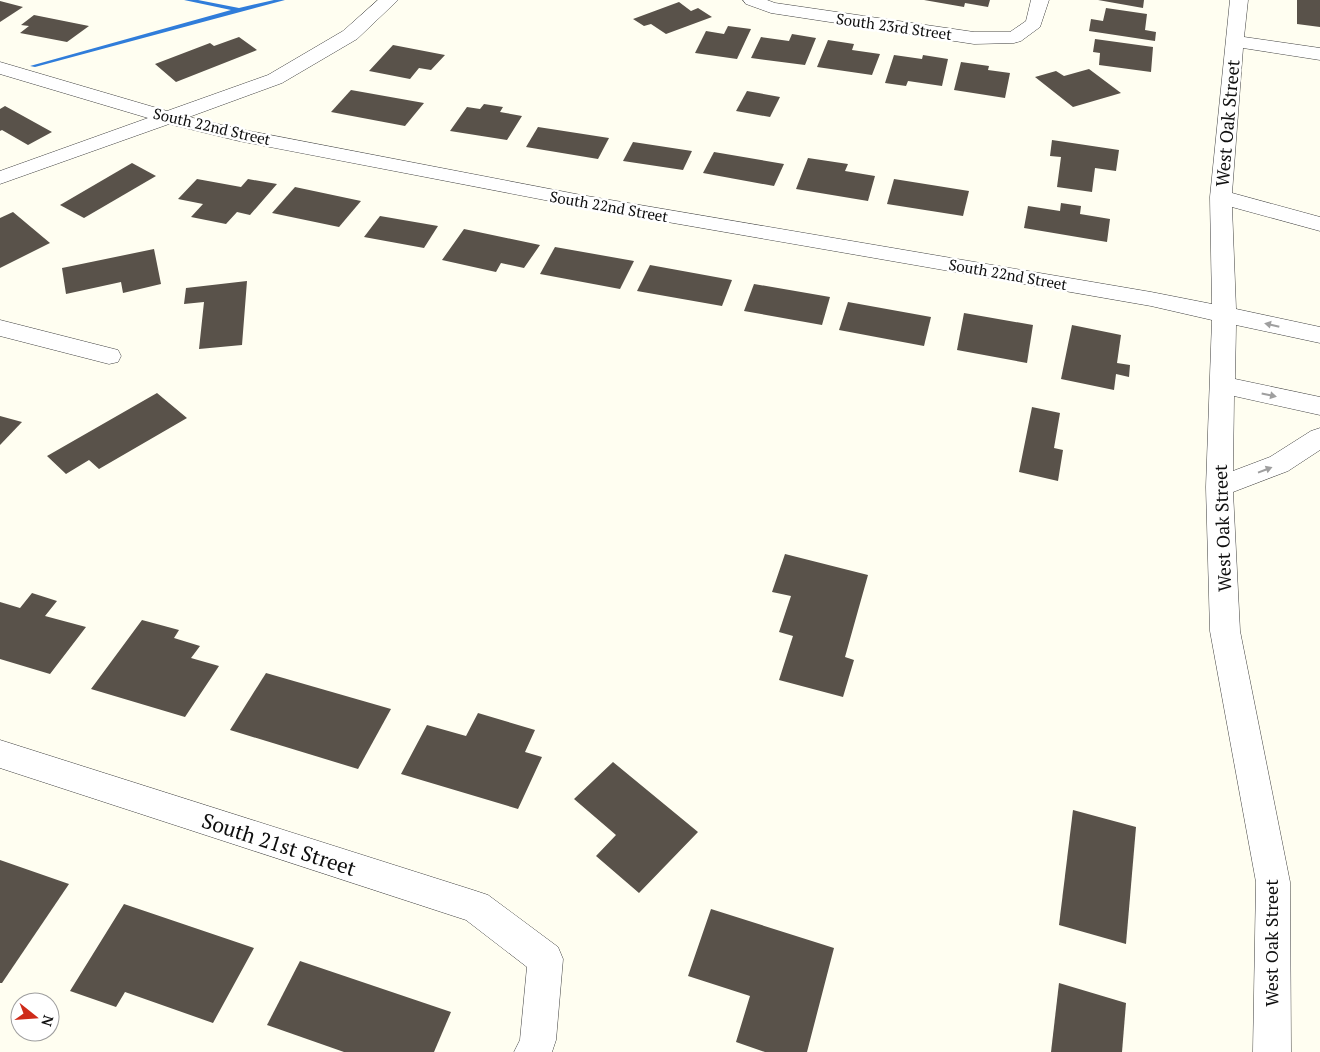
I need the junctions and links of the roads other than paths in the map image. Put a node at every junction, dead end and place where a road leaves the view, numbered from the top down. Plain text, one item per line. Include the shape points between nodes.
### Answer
1 (390, 0) edge
2 (752, 0) edge
3 (1040, 0) edge
4 (1239, 0) edge
5 (1234, 41) junction
6 (1320, 54) edge
7 (0, 68) edge
8 (170, 118) junction
9 (0, 178) edge
10 (1221, 197) junction
11 (1320, 224) edge
12 (1224, 314) junction
13 (0, 328) edge
14 (1320, 335) edge
15 (109, 356) dead end
16 (1221, 385) junction
17 (1320, 406) edge
18 (1320, 437) edge
19 (1219, 487) junction
20 (0, 754) edge
21 (534, 1052) edge
22 (1272, 1052) edge

1 - 8 street via 350,35 275,79
2 - 3 street, South 23rd Street via 771,8 974,38 1014,37 1034,23
4 - 5 street, West Oak Street
5 - 6 street
5 - 10 street, West Oak Street
7 - 8 street, South 22nd Street
8 - 9 street
8 - 12 street, South 22nd Street via 239,135 581,201
10 - 11 street
10 - 12 street, West Oak Street
14 -> 12 street, South 22nd Street
12 - 16 street, West Oak Street
13 - 15 street
16 -> 17 street
16 - 19 street, West Oak Street
19 -> 18 street via 1279,464
19 - 22 street, West Oak Street via 1225,631 1273,882
20 - 21 street, South 21st Street via 476,907 545,959 538,1040

